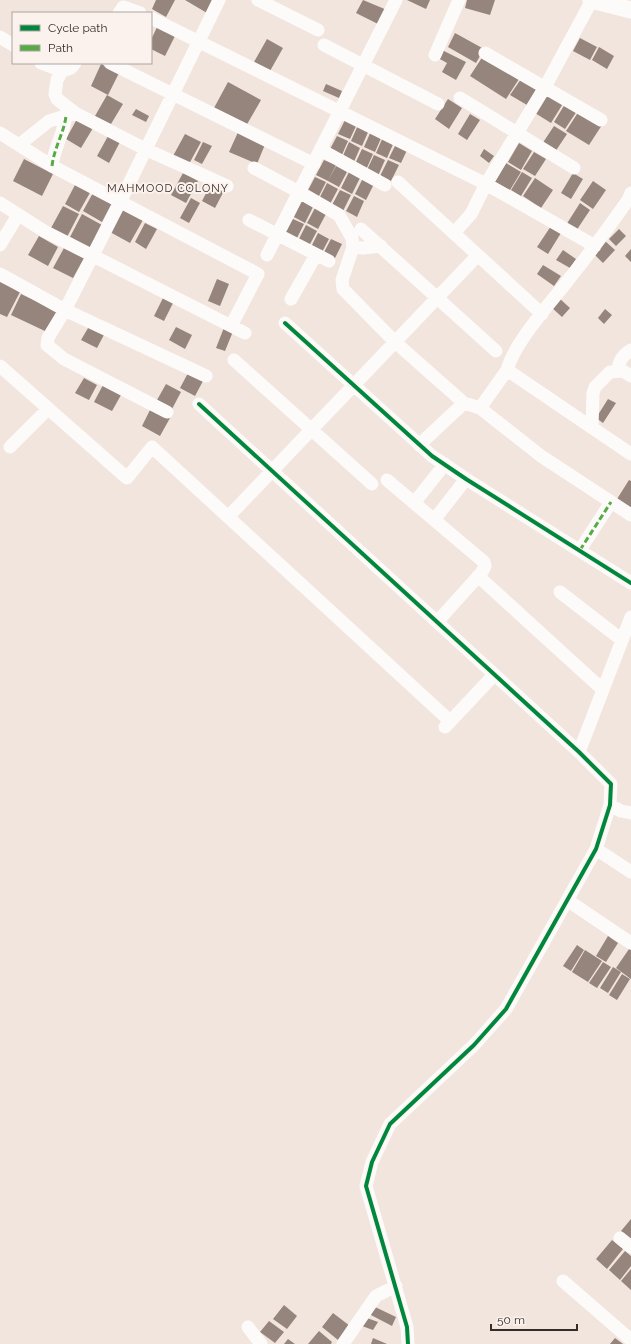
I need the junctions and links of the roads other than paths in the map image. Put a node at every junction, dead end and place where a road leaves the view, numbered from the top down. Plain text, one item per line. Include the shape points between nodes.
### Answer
1 (219, 0) edge
2 (258, 0) edge
3 (396, 0) edge
4 (459, 0) edge
5 (591, 0) edge
6 (631, 10) edge
7 (120, 12) edge
8 (137, 12) edge
9 (152, 18) edge
10 (318, 30) dead end
11 (0, 37) edge
12 (199, 40) junction
13 (12, 44) edge
14 (324, 45) dead end
15 (485, 53) dead end
16 (435, 55) dead end
17 (43, 64) edge
18 (74, 64) edge
19 (112, 64) edge
20 (363, 65) junction
21 (62, 72) junction
22 (545, 87) junction
23 (172, 94) junction
24 (460, 98) dead end
25 (57, 99) junction
26 (438, 104) dead end
27 (340, 112) junction
28 (71, 114) junction
29 (601, 120) dead end
30 (49, 121) junction
31 (518, 132) junction
32 (0, 133) edge
33 (19, 145) junction
34 (145, 148) junction
35 (321, 150) junction
36 (314, 164) junction
37 (52, 166) junction
38 (254, 168) dead end
39 (574, 168) dead end
40 (398, 182) dead end
41 (486, 184) junction
42 (385, 185) dead end
43 (226, 186) dead end
44 (299, 192) junction
45 (631, 193) edge
46 (120, 202) junction
47 (0, 203) edge
48 (18, 215) junction
49 (249, 220) dead end
50 (362, 229) dead end
51 (454, 233) junction
52 (277, 234) junction
53 (0, 245) edge
54 (381, 246) junction
55 (595, 246) junction
56 (353, 247) junction
57 (266, 254) dead end
58 (316, 255) junction
59 (478, 255) junction
60 (92, 257) junction
61 (329, 261) dead end
62 (0, 274) edge
63 (438, 297) junction
64 (291, 299) dead end
65 (64, 310) junction
66 (542, 314) junction
67 (285, 323) dead end
68 (231, 326) junction
69 (245, 333) dead end
70 (395, 342) junction
71 (496, 350) dead end
72 (631, 350) edge
73 (234, 360) dead end
74 (0, 366) edge
75 (507, 370) junction
76 (618, 370) junction
77 (206, 376) dead end
78 (631, 376) edge
79 (354, 385) junction
80 (464, 403) junction
81 (200, 404) dead end
82 (480, 408) junction
83 (48, 409) junction
84 (167, 412) dead end
85 (592, 428) junction
86 (312, 429) junction
87 (419, 445) junction
88 (10, 446) dead end
89 (631, 454) edge
90 (445, 464) junction
91 (271, 472) junction
92 (466, 479) junction
93 (387, 480) dead end
94 (372, 484) dead end
95 (611, 502) junction
96 (414, 503) junction
97 (631, 515) edge
98 (228, 517) junction
99 (434, 520) junction
100 (580, 550) junction
101 (478, 576) junction
102 (631, 583) edge
103 (560, 592) dead end
104 (631, 617) edge
105 (437, 622) junction
106 (622, 640) junction
107 (494, 675) junction
108 (602, 689) junction
109 (579, 752) junction
110 (610, 805) junction
111 (631, 813) edge
112 (596, 849) junction
113 (631, 872) edge
114 (566, 900) junction
115 (631, 943) edge
116 (620, 1238) dead end
117 (631, 1247) edge
118 (563, 1281) dead end
119 (396, 1286) junction
120 (248, 1327) dead end
121 (631, 1340) edge
122 (261, 1344) edge
123 (343, 1344) edge
124 (408, 1344) edge

1 - 12 street
2 - 10 street
3 - 20 street
4 - 16 street
5 - 6 street
5 - 22 street
7 - 8 street via 124,7
9 - 12 street
11 - 13 street
12 - 23 street
12 - 27 street
14 - 20 street
15 - 22 street
17 - 21 street
18 - 21 street
19 - 23 street
20 - 26 street
20 - 27 street
21 - 25 street via 57,80
22 - 29 street
22 - 31 street
23 - 34 street
23 - 36 street
24 - 31 street
25 - 28 street
25 - 30 street
27 - 35 street
27 - 41 street
28 - 30 street
28 - 34 street
28 - 37 street
30 - 33 street
31 - 39 street
31 - 41 street
32 - 33 street
33 - 37 street
34 - 43 street
34 - 46 street
35 - 36 street
35 - 42 street
36 - 44 street
37 - 46 street
38 - 44 street
40 - 51 street
41 - 51 street via 471,214
41 - 55 street
44 - 52 street
44 - 56 street via 339,215 352,238
45 - 55 street
46 - 60 street
46 - 68 street via 258,274
47 - 48 street
48 - 53 street
48 - 60 street
49 - 52 street
50 - 54 street
51 - 59 street
52 - 57 street
52 - 58 street
54 - 56 street
54 - 63 street
55 - 66 street
56 - 70 street via 342,280 343,289
58 - 61 street
58 - 64 street
59 - 63 street
59 - 66 street
60 - 65 street
60 - 68 street
62 - 65 street
63 - 70 street
63 - 71 street
65 - 77 street
65 - 84 street via 48,338 47,345 52,352
66 - 75 street via 510,357
67 - 79 street
68 - 69 street
70 - 79 street
70 - 80 street
72 - 76 street via 619,362
73 - 86 street
74 - 83 street
75 - 82 street
75 - 85 street
76 - 78 street
76 - 85 street via 610,372 595,386
79 - 86 street
79 - 87 street
80 - 82 street
80 - 87 street
81 - 91 street
82 - 95 street via 541,456
83 - 88 street
83 - 98 street via 127,478 152,447
85 - 89 street
86 - 91 street
86 - 94 street
87 - 90 street
90 - 92 street
90 - 96 street
91 - 98 street
91 - 105 street
92 - 99 street
92 - 100 street
93 - 96 street
95 - 97 street
95 - 100 street
96 - 99 street
98 - 107 street via 447,724
99 - 101 street via 484,562 484,570
100 - 102 street
101 - 105 street
101 - 108 street
103 - 106 street
104 - 106 street
105 - 107 street
106 - 108 street
107 - 109 street
108 - 109 street
109 - 110 street via 611,784
110 - 111 street
110 - 112 street
112 - 113 street
112 - 114 street
114 - 115 street
114 - 119 street via 506,1009 474,1045 390,1124 372,1162 366,1186
116 - 117 street
118 - 121 street
119 - 123 street via 376,1296
119 - 124 street via 407,1327
120 - 122 street

